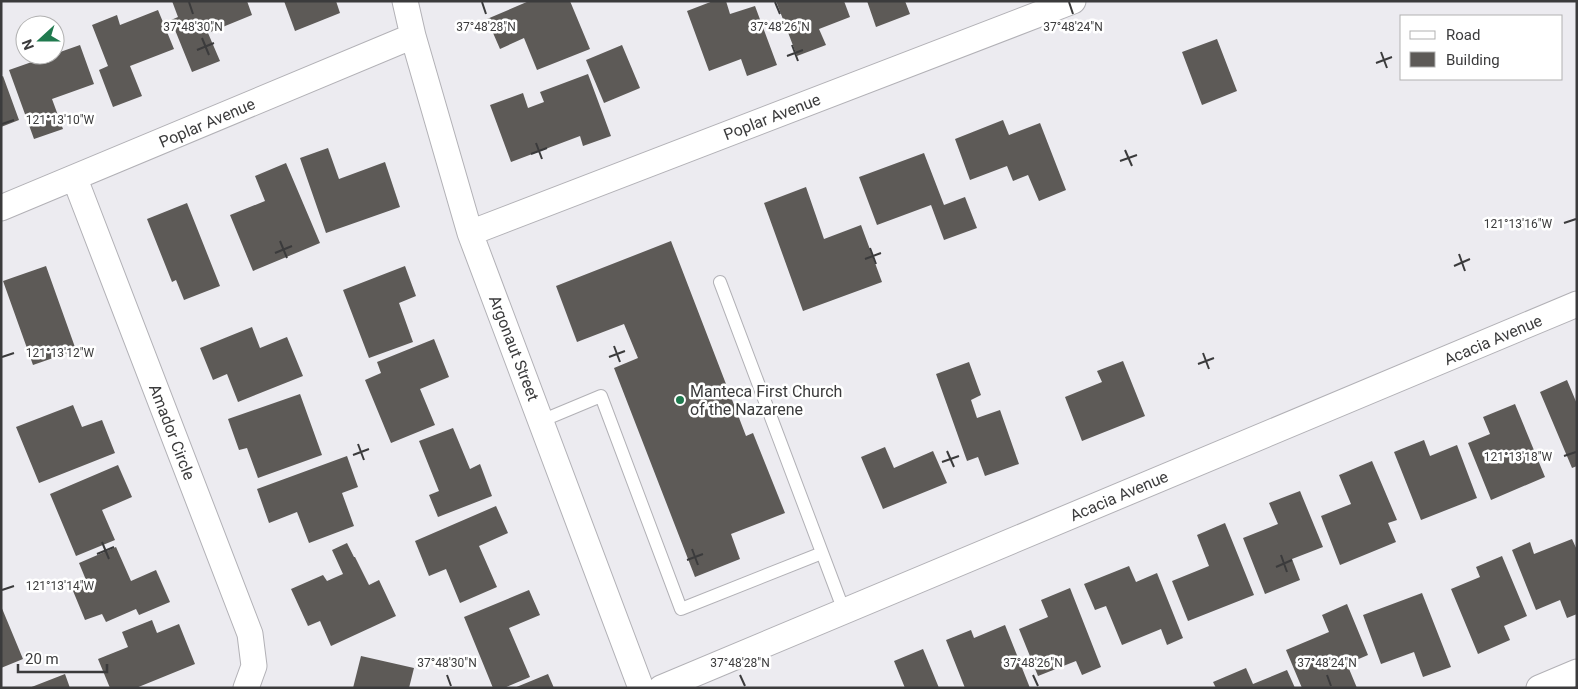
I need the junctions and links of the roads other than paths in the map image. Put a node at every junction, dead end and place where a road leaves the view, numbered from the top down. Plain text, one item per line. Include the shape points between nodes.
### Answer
1 (405, 1) edge
2 (1073, 1) edge
3 (413, 36) junction
4 (75, 179) junction
5 (1, 208) edge
6 (470, 232) junction
7 (720, 282) dead end
8 (1577, 304) edge
9 (541, 421) junction
10 (822, 553) junction
11 (844, 611) junction
12 (1577, 672) edge
13 (246, 688) edge
14 (642, 688) edge
15 (661, 688) edge
16 (1539, 688) edge

1 - 3 street, Argonaut Street
2 - 6 street, Poplar Avenue
3 - 4 street, Poplar Avenue
3 - 6 street, Argonaut Street
4 - 5 street, Poplar Avenue
4 - 13 street, Amador Circle via 250,634 254,666
6 - 9 street, Argonaut Street
7 - 10 lane
8 - 11 street, Acacia Avenue
9 - 10 lane via 601,396 681,609
9 - 14 street, Argonaut Street
10 - 11 lane
11 - 15 street, Acacia Avenue
12 - 16 street

